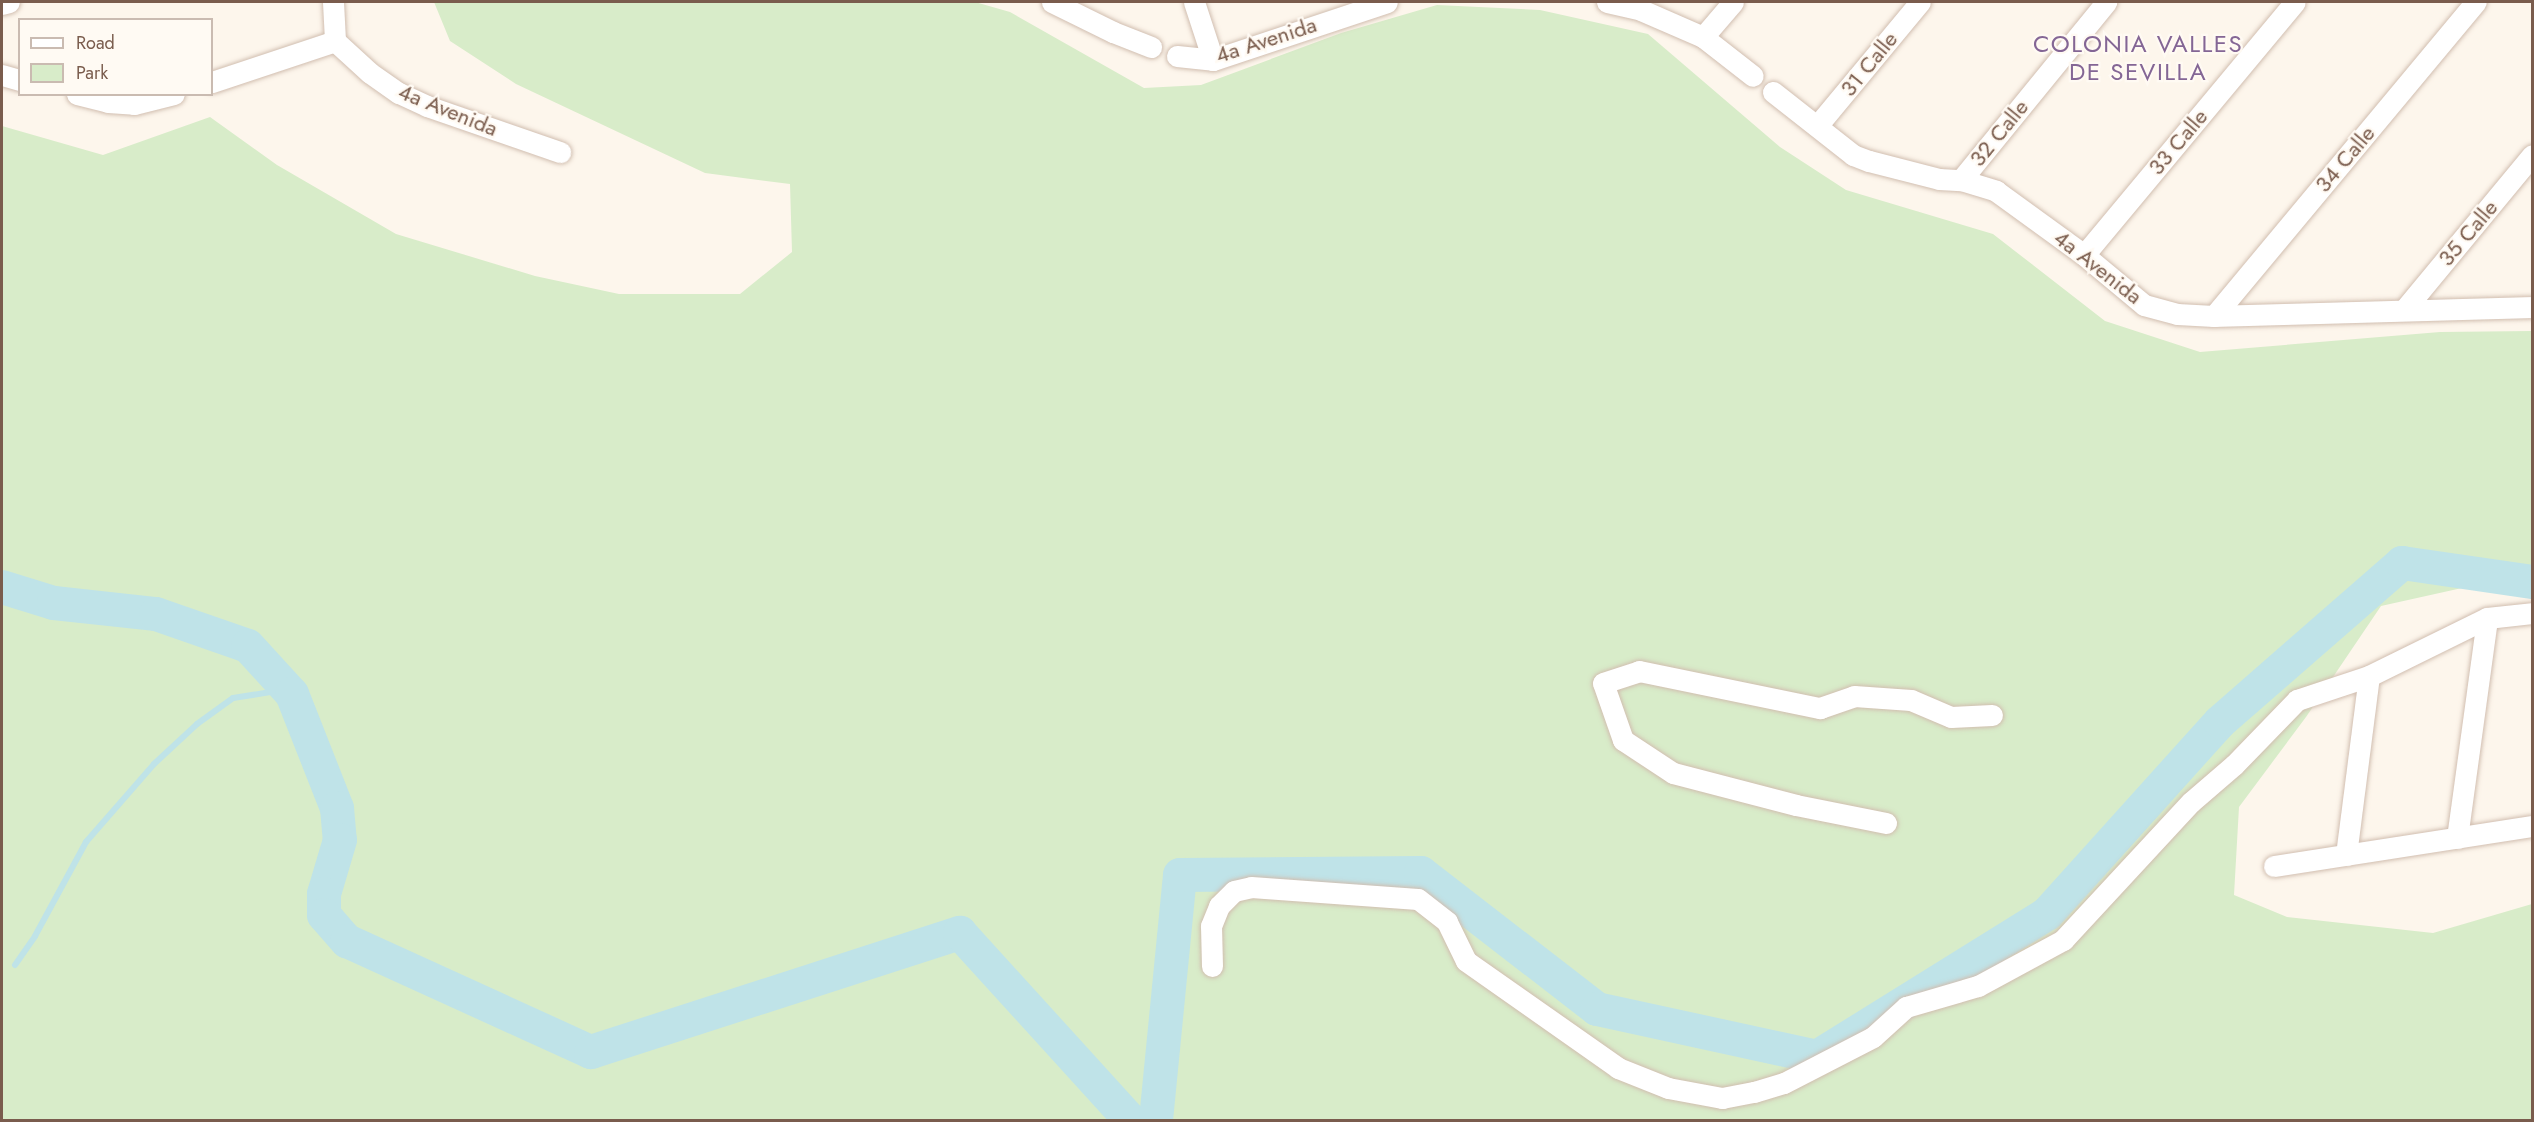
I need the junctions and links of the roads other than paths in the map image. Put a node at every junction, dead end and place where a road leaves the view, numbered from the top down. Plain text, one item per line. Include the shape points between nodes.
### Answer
1 (9, 2) edge
2 (333, 2) edge
3 (1052, 2) edge
4 (1194, 2) edge
5 (1388, 2) edge
6 (1606, 2) edge
7 (1733, 2) edge
8 (1920, 2) edge
9 (2106, 2) edge
10 (2295, 2) edge
11 (2476, 2) edge
12 (2, 4) edge
13 (1341, 8) edge
14 (1703, 37) junction
15 (335, 41) junction
16 (1151, 47) dead end
17 (1177, 56) dead end
18 (1213, 60) junction
19 (2, 75) edge
20 (1753, 76) dead end
21 (18, 79) edge
22 (213, 82) edge
23 (1773, 92) dead end
24 (85, 96) edge
25 (166, 96) edge
26 (1817, 126) junction
27 (560, 152) dead end
28 (2532, 155) edge
29 (1961, 180) junction
30 (2084, 255) junction
31 (2532, 307) edge
32 (2404, 310) junction
33 (2214, 316) junction
34 (2532, 613) edge
35 (2487, 618) junction
36 (2369, 676) junction
37 (1992, 715) dead end
38 (1886, 823) dead end
39 (2532, 825) edge
40 (2457, 838) junction
41 (2346, 855) junction
42 (2274, 866) dead end
43 (1212, 966) dead end

1 - 12 street
2 - 15 street
3 - 16 street
4 - 18 street
5 - 13 street, 4a Avenida
6 - 14 street via 1641,10
7 - 14 street
8 - 26 street, 31 Calle
9 - 29 street, 32 Calle
10 - 30 street, 33 Calle
11 - 33 street, 34 Calle
13 - 18 street, 4a Avenida
14 - 20 street
15 - 22 street
15 - 27 street, 4a Avenida via 399,93
17 - 18 street, 4a Avenida
19 - 21 street
23 - 26 street, 4a Avenida
24 - 25 street via 134,104
26 - 29 street, 4a Avenida via 1853,155 1869,161 1939,179
28 - 32 street, 35 Calle
29 - 30 street, 4a Avenida via 1996,190
30 - 33 street, 4a Avenida via 2144,305 2177,314
31 - 32 street, 4a Avenida
32 - 33 street, 4a Avenida
34 - 35 street
35 - 36 street
35 - 40 street
36 - 41 street
36 - 43 street via 2297,700 2285,710 2234,765 2192,802 2063,940 1978,986 1906,1007 1873,1037 1784,1083 1754,1092 1722,1098 1668,1088 1618,1068 1466,961 1447,922 1418,899 1251,886 1234,891 1219,906 1211,926
37 - 38 street via 1952,717 1911,700 1854,696 1820,708 1639,671 1603,683 1623,740 1673,773 1796,805
39 - 40 street
40 - 41 street
41 - 42 street

